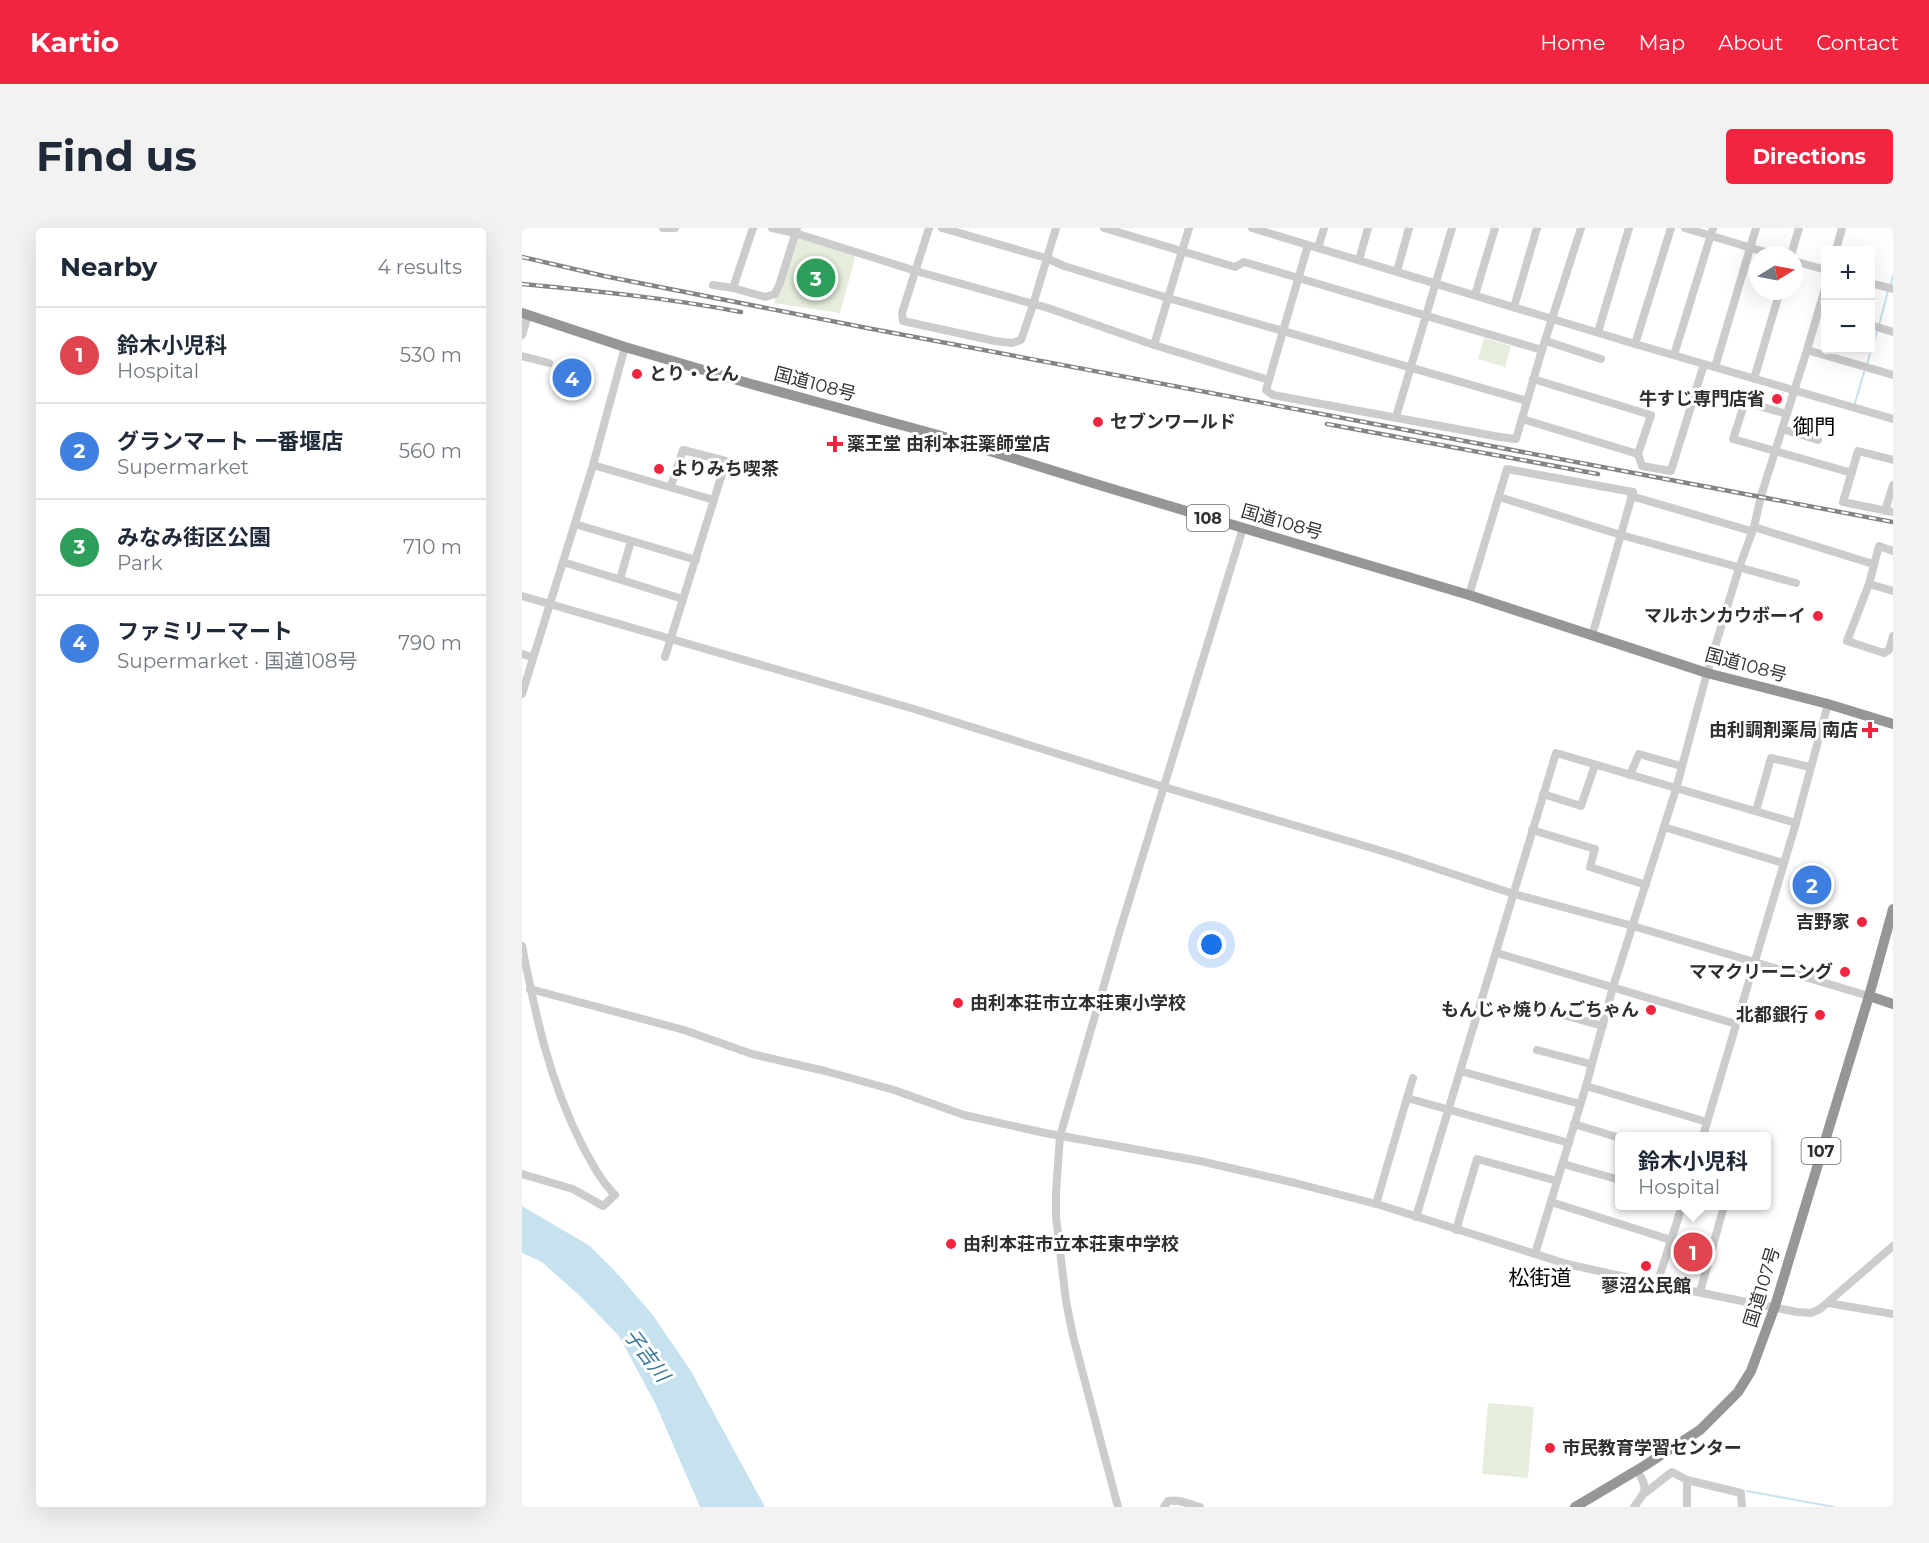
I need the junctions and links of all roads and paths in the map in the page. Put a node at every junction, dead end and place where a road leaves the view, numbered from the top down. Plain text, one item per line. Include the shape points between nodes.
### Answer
1 (663, 228) edge
2 (675, 228) edge
3 (753, 228) edge
4 (772, 228) edge
5 (929, 228) edge
6 (942, 228) edge
7 (1056, 228) edge
8 (1104, 228) edge
9 (1189, 228) edge
10 (1252, 228) edge
11 (1324, 228) edge
12 (1368, 228) edge
13 (1409, 228) edge
14 (1452, 228) edge
15 (1495, 228) edge
16 (1537, 228) edge
17 (1581, 228) edge
18 (1629, 228) edge
19 (1671, 228) edge
20 (1685, 228) edge
21 (1756, 228) edge
22 (1799, 228) edge
23 (1842, 228) edge
24 (796, 231) edge
25 (1282, 232) edge
26 (1711, 232) edge
27 (1308, 245) junction
28 (1751, 246) edge
29 (1794, 246) edge
30 (1837, 246) edge
31 (1318, 248) junction
32 (1749, 248) edge
33 (1181, 250) junction
34 (1749, 251) edge
35 (1046, 258) junction
36 (1359, 260) junction
37 (1803, 264) edge
38 (1821, 269) edge
39 (916, 271) junction
40 (1396, 271) junction
41 (1299, 278) junction
42 (1436, 284) junction
43 (1875, 284) edge
44 (713, 285) dead end
45 (734, 288) junction
46 (1893, 289) edge
47 (1475, 295) junction
48 (1168, 298) junction
49 (1777, 300) edge
50 (1034, 305) junction
51 (1514, 307) junction
52 (525, 314) edge
53 (1425, 315) junction
54 (1821, 315) edge
55 (1553, 318) junction
56 (1875, 327) edge
57 (1283, 330) junction
58 (1598, 332) junction
59 (1893, 332) edge
60 (522, 335) edge
61 (1546, 341) junction
62 (1635, 344) junction
63 (1154, 345) junction
64 (625, 346) junction
65 (1542, 350) junction
66 (1807, 350) junction
67 (1674, 355) junction
68 (522, 356) edge
69 (1601, 359) dead end
70 (549, 363) dead end
71 (1704, 364) junction
72 (1411, 367) junction
73 (1715, 367) junction
74 (1893, 375) edge
75 (1533, 379) junction
76 (1754, 379) junction
77 (1269, 380) junction
78 (1794, 390) junction
79 (1527, 401) junction
80 (1787, 414) junction
81 (1396, 417) junction
82 (1522, 419) junction
83 (1893, 419) edge
84 (1782, 429) junction
85 (1818, 440) dead end
86 (1774, 452) junction
87 (1638, 454) junction
88 (1893, 460) edge
89 (593, 465) junction
90 (1852, 473) junction
91 (1893, 485) edge
92 (671, 486) junction
93 (1631, 496) junction
94 (1499, 497) junction
95 (714, 500) junction
96 (1889, 511) edge
97 (574, 524) junction
98 (1243, 528) junction
99 (1752, 529) junction
100 (1621, 534) junction
101 (631, 541) junction
102 (1893, 550) edge
103 (696, 560) junction
104 (563, 562) junction
105 (1873, 564) junction
106 (1739, 568) junction
107 (620, 579) junction
108 (1796, 584) dead end
109 (1869, 584) junction
110 (1893, 591) edge
111 (1469, 595) junction
112 (522, 596) edge
113 (683, 599) junction
114 (550, 604) junction
115 (1592, 636) junction
116 (1893, 636) edge
117 (671, 639) junction
118 (522, 654) edge
119 (532, 657) junction
120 (665, 657) dead end
121 (1707, 672) junction
122 (522, 694) edge
123 (1828, 704) junction
124 (1893, 724) edge
125 (1595, 765) junction
126 (1681, 766) junction
127 (1810, 767) junction
128 (1630, 775) junction
129 (1164, 787) junction
130 (1676, 789) junction
131 (1544, 795) junction
132 (1756, 811) junction
133 (1796, 823) junction
134 (1664, 827) junction
135 (1532, 830) junction
136 (1783, 863) junction
137 (1646, 885) junction
138 (1514, 894) junction
139 (1893, 909) edge
140 (1633, 927) junction
141 (522, 946) edge
142 (1497, 953) junction
143 (1753, 962) junction
144 (1613, 987) junction
145 (530, 989) junction
146 (1869, 996) junction
147 (1893, 1004) edge
148 (1545, 1010) dead end
149 (1736, 1024) junction
150 (1603, 1026) junction
151 (1537, 1050) dead end
152 (1591, 1064) junction
153 (1460, 1071) junction
154 (1413, 1078) dead end
155 (1586, 1086) junction
156 (1407, 1098) junction
157 (1580, 1104) junction
158 (1449, 1109) junction
159 (1707, 1122) junction
160 (1574, 1124) junction
161 (1704, 1132) edge
162 (1060, 1136) junction
163 (1615, 1136) edge
164 (1569, 1143) junction
165 (1563, 1164) junction
166 (522, 1174) edge
167 (1615, 1179) edge
168 (1557, 1181) junction
169 (1551, 1202) junction
170 (1376, 1204) junction
171 (1681, 1210) edge
172 (1723, 1210) edge
173 (1416, 1217) junction
174 (1456, 1230) junction
175 (1671, 1240) junction
176 (1893, 1246) edge
177 (1535, 1254) junction
178 (1657, 1284) junction
179 (1700, 1292) junction
180 (1828, 1303) junction
181 (1774, 1306) junction
182 (1893, 1314) edge
183 (1637, 1470) junction
184 (1687, 1480) junction
185 (1645, 1493) junction
186 (1118, 1507) edge
187 (1164, 1507) edge
188 (1200, 1507) edge
189 (1575, 1507) edge
190 (1634, 1507) edge
191 (1687, 1507) edge
192 (1742, 1507) edge

1 - 2 street
3 - 45 street
4 - 24 street
5 - 39 street
6 - 35 street
7 - 35 street
8 - 33 street
9 - 33 street
10 - 25 street
11 - 31 street
12 - 36 street
13 - 40 street
14 - 42 street
15 - 47 street
16 - 51 street
17 - 55 street
18 - 58 street
19 - 62 street
20 - 26 street
21 - 28 street
22 - 29 street
23 - 30 street
24 - 39 street
24 - 45 street via 775,294 765,297
25 - 27 street
26 - 32 street
26 - 67 street
27 - 31 street
27 - 41 street
31 - 36 street
33 - 41 street via 1235,267 1244,262
33 - 48 street
34 - 73 street
35 - 48 street
35 - 50 street
36 - 40 street
37 - 38 street
39 - 50 street
39 - 50 street via 902,312 903,321 1012,343 1021,340
40 - 42 street
41 - 53 street
41 - 57 street
42 - 47 street
42 - 53 street
43 - 46 street
44 - 45 street
47 - 51 street
48 - 57 street
48 - 63 street
49 - 76 street
50 - 63 street
51 - 55 street
52 - 60 street
52 - 64 highway, 国道108号 / 108
53 - 65 street
53 - 72 street
54 - 66 street
55 - 58 street
55 - 61 street
56 - 59 street
57 - 72 street
57 - 77 street
58 - 62 street
61 - 65 street
61 - 69 street
62 - 67 street
63 - 77 street
64 - 89 street
64 - 98 highway, 国道108号 / 108 via 938,435
65 - 75 street
66 - 74 street
66 - 78 street
67 - 71 street
68 - 70 street
71 - 73 street
71 - 87 street via 1671,471 1642,466
72 - 79 street
72 - 81 street
73 - 76 street
75 - 79 street
75 - 87 street via 1651,415
76 - 78 street
77 - 81 street via 1266,390 1273,394
78 - 80 street
78 - 83 street
79 - 82 street
80 - 84 street
80 - 86 street via 1745,402 1733,439
81 - 82 street via 1516,439
82 - 87 street
84 - 85 street
84 - 86 street
86 - 90 street
86 - 99 street
88 - 90 street via 1858,451
89 - 92 street
89 - 97 street
90 - 96 street via 1844,502
91 - 96 street
92 - 95 street
92 - 95 street via 683,450 726,461
93 - 94 street via 1633,492 1508,469
93 - 99 street
93 - 100 street
94 - 100 street
94 - 111 street
95 - 103 street
97 - 101 street
97 - 104 street
98 - 111 highway, 国道108号 / 108
98 - 129 street
99 - 105 street
99 - 106 street
100 - 106 street
100 - 115 street
101 - 103 street
101 - 107 street
102 - 105 street via 1879,546
103 - 113 street
104 - 107 street
104 - 114 street
105 - 109 street
106 - 108 street
106 - 121 street
107 - 113 street
109 - 110 street
109 - 116 street via 1847,641 1884,652 1889,650
111 - 115 highway, 国道108号 / 108
112 - 114 street
113 - 117 street
114 - 117 street
114 - 119 street
115 - 121 highway, 国道108号 / 108
117 - 120 street
117 - 129 street
118 - 119 street
119 - 122 street
121 - 123 highway, 国道108号 / 108
121 - 126 street
123 - 124 highway, 国道108号 / 108
123 - 127 street
125 - 128 street
125 - 131 street via 1581,806
125 - 131 street via 1556,753
126 - 128 street via 1639,754
126 - 130 street
127 - 132 street via 1771,758
127 - 133 street
128 - 130 street
129 - 138 street
129 - 162 street
130 - 132 street
130 - 134 street
131 - 135 street
132 - 133 street
133 - 136 street
134 - 136 street
134 - 137 street
135 - 137 street via 1595,849 1590,867
135 - 138 street
136 - 143 street
137 - 140 street
138 - 140 street
138 - 142 street
139 - 146 highway, 国道107号
140 - 143 street
140 - 144 street
141 - 145 street
142 - 144 street
142 - 153 street
143 - 146 street
143 - 149 street
144 - 149 street
144 - 150 street
145 - 162 street via 684,1030 752,1054 894,1090 964,1114
145 - 166 street via 553,1080 568,1118 589,1159 615,1195 603,1206 573,1189
146 - 147 highway
146 - 181 highway, 国道107号 / 107
148 - 150 street
149 - 159 street
150 - 152 street
151 - 152 street
152 - 155 street
153 - 157 street
153 - 158 street
154 - 156 street
155 - 157 street
155 - 159 street
156 - 158 street
156 - 170 street
157 - 160 street
158 - 164 street
158 - 173 street
159 - 161 street
160 - 163 street
160 - 164 street
162 - 170 street via 1200,1161
162 - 186 street via 1056,1217 1066,1300
164 - 165 street
165 - 167 street
165 - 168 street
168 - 169 street
168 - 174 street via 1477,1159
169 - 175 street
169 - 177 street
170 - 173 street
171 - 175 street
172 - 179 street
173 - 174 street
174 - 177 street
175 - 178 street
176 - 180 street
177 - 178 street
178 - 179 street
179 - 181 street
180 - 181 street via 1811,1313
180 - 182 street
181 - 183 highway, 国道107号 / 107 via 1751,1371 1738,1392 1700,1430
183 - 185 street
183 - 189 highway, 国道107号 / 107
184 - 185 street via 1672,1472
184 - 191 street
184 - 192 street via 1741,1493
185 - 190 street
187 - 188 street via 1172,1500

